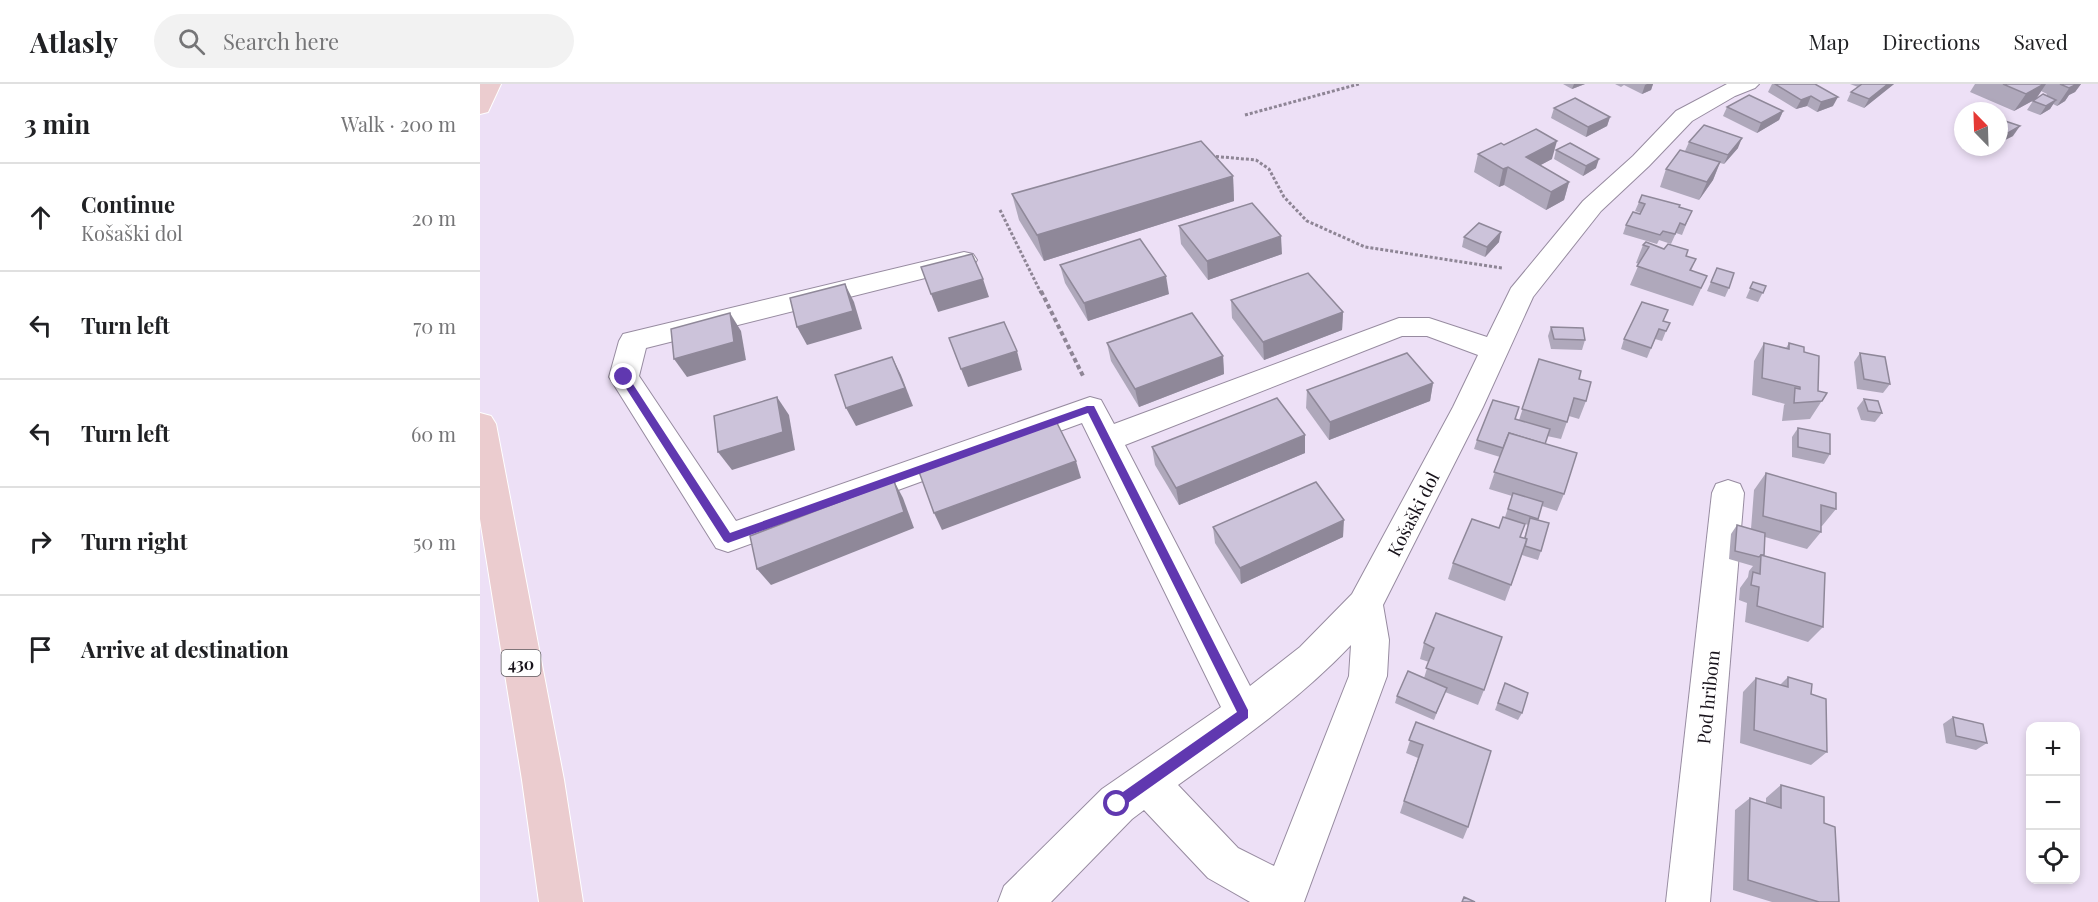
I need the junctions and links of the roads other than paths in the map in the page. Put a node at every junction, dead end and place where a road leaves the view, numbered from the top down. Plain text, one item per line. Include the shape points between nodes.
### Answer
1 (490, 84) edge
2 (1748, 84) edge
3 (480, 107) edge
4 (971, 258) edge
5 (1495, 350) junction
6 (480, 424) edge
7 (1106, 440) junction
8 (1728, 493) dead end
9 (1365, 605) junction
10 (1244, 714) junction
11 (1146, 782) junction
12 (1283, 899) edge
13 (561, 902) edge
14 (1020, 902) edge
15 (1688, 902) edge

1 - 3 highway
2 - 5 street, Košaški dol via 1727,91 1684,116 1592,206 1521,294
4 - 7 street via 633,341 624,377 728,538 1090,408
5 - 7 street via 1429,327 1399,327
5 - 9 street, Košaški dol
6 - 13 highway, 430
7 - 10 street
8 - 15 street, Pod hribom
9 - 10 street, Košaški dol via 1313,658
9 - 12 street via 1370,640 1368,676
10 - 11 street, Košaški dol
11 - 12 street via 1223,862
11 - 14 street, Košaški dol via 1117,804

